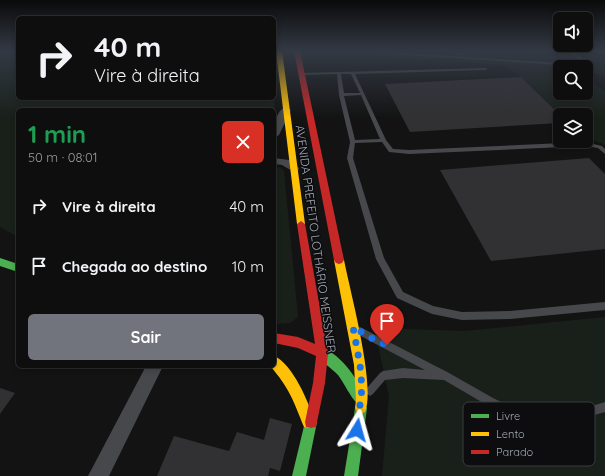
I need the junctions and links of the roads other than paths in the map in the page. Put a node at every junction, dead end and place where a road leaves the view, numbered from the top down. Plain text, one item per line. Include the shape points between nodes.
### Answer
1 (282, 73) edge
2 (301, 73) edge
3 (339, 73) edge
4 (353, 73) edge
5 (363, 94) junction
6 (341, 95) junction
7 (286, 110) junction
8 (276, 130) edge
9 (382, 140) junction
10 (353, 142) junction
11 (605, 152) edge
12 (276, 161) edge
13 (294, 168) junction
14 (0, 262) edge
15 (16, 267) edge
16 (605, 306) edge
17 (353, 327) junction
18 (276, 338) edge
19 (322, 353) junction
20 (276, 364) edge
21 (154, 368) edge
22 (447, 376) junction
23 (362, 400) junction
24 (492, 402) edge
25 (605, 407) edge
26 (595, 410) edge
27 (310, 425) junction
28 (98, 476) edge
29 (299, 476) edge
30 (351, 476) edge

1 - 7 main road, AVENIDA PREFEITO LOTHÁRIO MEISSNER
2 - 17 main road, AVENIDA PREFEITO LOTHÁRIO MEISSNER via 326,214
3 - 6 lane
4 - 5 lane
5 - 6 lane
5 - 9 lane
6 - 10 lane
7 - 8 street
7 - 13 main road, AVENIDA PREFEITO LOTHÁRIO MEISSNER
9 - 10 lane
9 - 11 lane via 391,151 409,152 585,144 600,147
10 - 16 lane via 350,158 380,259 400,295 432,310 462,316 510,315
12 - 13 street via 291,164
13 - 19 main road, AVENIDA PREFEITO LOTHÁRIO MEISSNER
14 - 15 main road
17 - 22 lane
17 - 23 main road, AVENIDA PREFEITO LOTHÁRIO MEISSNER via 360,365
18 - 19 main road
19 - 23 main road via 348,376
19 - 27 main road, AVENIDA PREFEITO LOTHÁRIO MEISSNER
20 - 27 main road via 296,386 305,405
21 - 28 street
22 - 23 lane via 403,373 383,376
22 - 24 lane
23 - 30 main road, AVENIDA PREFEITO LOTHÁRIO MEISSNER
25 - 26 lane
27 - 29 main road, AVENIDA PREFEITO LOTHÁRIO MEISSNER

